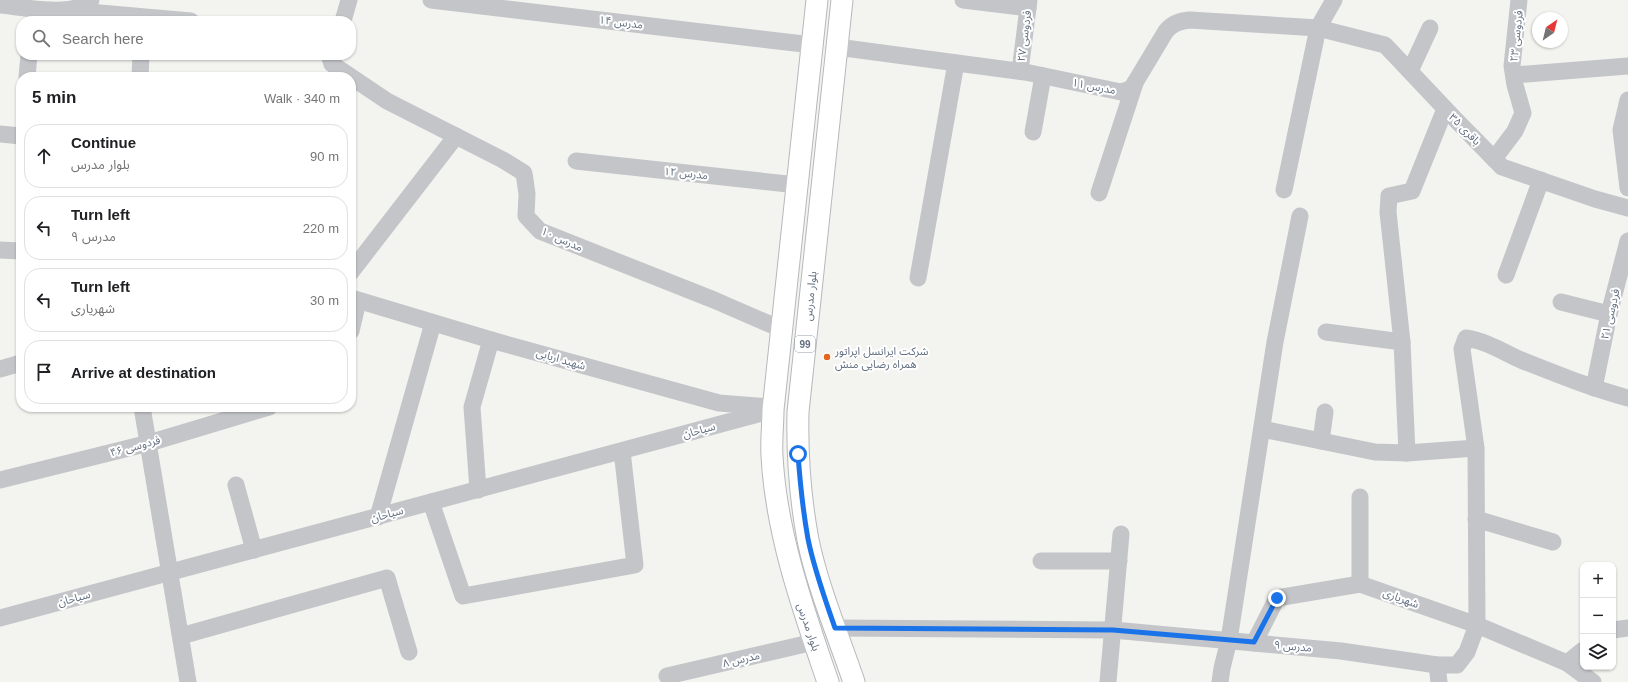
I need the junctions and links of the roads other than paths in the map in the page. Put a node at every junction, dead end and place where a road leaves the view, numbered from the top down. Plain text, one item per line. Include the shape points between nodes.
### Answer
1 (91, 0) edge
2 (350, 0) edge
3 (431, 0) edge
4 (817, 0) edge
5 (842, 0) edge
6 (963, 0) edge
7 (1334, 0) edge
8 (1519, 0) edge
9 (1028, 4) edge
10 (0, 5) edge
11 (66, 10) junction
12 (32, 14) edge
13 (118, 16) edge
14 (345, 16) edge
15 (1318, 28) junction
16 (1430, 28) dead end
17 (812, 45) junction
18 (837, 47) junction
19 (29, 60) edge
20 (141, 60) edge
21 (331, 63) edge
22 (956, 63) junction
23 (1628, 66) edge
24 (1020, 71) junction
25 (1410, 71) junction
26 (27, 72) edge
27 (140, 72) edge
28 (344, 72) edge
29 (1514, 75) junction
30 (1043, 76) junction
31 (356, 80) edge
32 (1135, 83) junction
33 (1628, 100) edge
34 (1445, 109) junction
35 (1033, 132) dead end
36 (0, 134) edge
37 (16, 136) edge
38 (456, 136) junction
39 (1494, 159) junction
40 (576, 161) dead end
41 (1541, 180) junction
42 (797, 185) junction
43 (1628, 188) edge
44 (1284, 190) dead end
45 (1099, 193) dead end
46 (1628, 208) edge
47 (1300, 216) dead end
48 (1628, 241) edge
49 (0, 250) edge
50 (16, 251) edge
51 (356, 266) edge
52 (1506, 274) dead end
53 (918, 278) dead end
54 (356, 301) edge
55 (1561, 302) dead end
56 (1609, 314) junction
57 (433, 323) junction
58 (781, 329) junction
59 (1326, 332) dead end
60 (491, 340) junction
61 (1402, 342) junction
62 (16, 364) edge
63 (0, 369) edge
64 (1594, 388) junction
65 (1628, 398) edge
66 (773, 409) junction
67 (143, 412) edge
68 (252, 412) edge
69 (1325, 412) dead end
70 (734, 413) junction
71 (1262, 429) junction
72 (1321, 440) junction
73 (149, 443) junction
74 (1476, 448) junction
75 (622, 451) junction
76 (1407, 453) junction
77 (0, 480) edge
78 (236, 486) dead end
79 (478, 490) junction
80 (1360, 497) dead end
81 (431, 502) junction
82 (378, 517) junction
83 (1476, 519) junction
84 (1121, 534) dead end
85 (1553, 542) dead end
86 (254, 550) junction
87 (1041, 561) dead end
88 (1119, 561) junction
89 (170, 572) junction
90 (1360, 584) junction
91 (0, 618) edge
92 (1476, 625) junction
93 (835, 628) junction
94 (1628, 628) edge
95 (1113, 630) junction
96 (1616, 630) edge
97 (181, 636) junction
98 (1229, 640) junction
99 (814, 642) junction
100 (1254, 642) junction
101 (409, 652) dead end
102 (1580, 652) edge
103 (1567, 663) junction
104 (1437, 665) junction
105 (667, 676) dead end
106 (188, 682) edge
107 (828, 682) edge
108 (854, 682) edge
109 (1108, 682) edge
110 (1220, 682) edge
111 (1439, 682) edge
112 (1593, 682) edge

1 - 11 street via 82,7
2 - 14 street
3 - 17 street, مدرس ۱۴
4 - 17 main road, بلوار مدرس / 99
5 - 18 main road, بلوار مدرس / 99
6 - 9 street
7 - 15 street
8 - 29 street, فردوسی ۲۳ via 1512,66
9 - 24 street, فردوسی ۲۷
10 - 12 street
11 - 12 street
11 - 13 street
15 - 25 street, باقری ۳۵ via 1385,44
15 - 32 street via 1180,21 1166,31
15 - 44 street
16 - 25 street
17 - 42 main road, بلوار مدرس / 99
18 - 22 street, مدرس ۱۱
18 - 93 main road, بلوار مدرس / 99 via 798,412 801,495 808,540
19 - 26 street
20 - 27 street
21 - 28 street, مدرس ۱۰
22 - 24 street, مدرس ۱۱
22 - 53 street
23 - 29 street
24 - 30 street, مدرس ۱۱
25 - 34 street, باقری ۳۵
29 - 39 street, فردوسی ۲۳ via 1523,113 1515,131
30 - 32 street, مدرس ۱۱ via 1121,92 1130,89
30 - 35 street
31 - 38 street, مدرس ۱۰ via 386,101
32 - 45 street
33 - 43 street via 1621,130
34 - 39 street, باقری ۳۵
34 - 61 street via 1412,192 1389,196 1388,212
36 - 37 street
38 - 51 street
38 - 58 street, مدرس ۱۰ via 524,173 528,194 526,216 540,231
39 - 41 street, باقری ۳۵ via 1502,167
40 - 42 street, مدرس ۱۲
41 - 46 street, باقری ۳۵
41 - 52 street
42 - 58 main road, بلوار مدرس / 99
47 - 71 street via 1275,342
48 - 56 street, فردوسی ۲۱
49 - 50 street
54 - 57 street, شهید اربابی
55 - 56 street
56 - 64 street, فردوسی ۲۱
57 - 60 street, شهید اربابی
57 - 82 street
58 - 66 main road, بلوار مدرس / 99
59 - 61 street
60 - 70 street, شهید اربابی via 719,404
60 - 79 street via 472,408
61 - 76 street
62 - 63 street
64 - 65 street
64 - 74 street via 1478,340 1466,338 1462,349
66 - 70 street, شهید اربابی
66 - 99 main road, بلوار مدرس / 99 via 772,456 777,502 800,600
67 - 73 street
68 - 73 street, فردوسی ۴۶
69 - 72 street
70 - 75 street, سیاحان
71 - 72 street
71 - 98 street
72 - 76 street via 1375,452
73 - 77 street, فردوسی ۴۶
73 - 89 street
74 - 76 street
74 - 83 street
75 - 79 street, سیاحان
75 - 81 street via 635,565 463,596
78 - 86 street
79 - 81 street, سیاحان
80 - 90 street
81 - 82 street, سیاحان
82 - 86 street, سیاحان
83 - 85 street
83 - 92 street
84 - 88 street
86 - 89 street, سیاحان
87 - 88 street
88 - 95 street
89 - 91 street, سیاحان
89 - 97 street
90 - 92 street, شهریاری
90 - 100 street, شهریاری via 1277,598
92 - 103 street, شهریاری
92 - 104 street, مدرس ۹ via 1467,652 1457,665
93 - 95 street, مدرس ۹
93 - 108 main road, بلوار مدرس / 99
94 - 96 street
95 - 98 street, مدرس ۹
95 - 109 street
97 - 101 street via 387,578
97 - 106 street
98 - 100 street, مدرس ۹
98 - 110 street
99 - 105 street, مدرس ۸
99 - 107 main road, بلوار مدرس / 99
100 - 104 street, مدرس ۹
102 - 103 street
103 - 112 street, شهریاری
104 - 111 street

